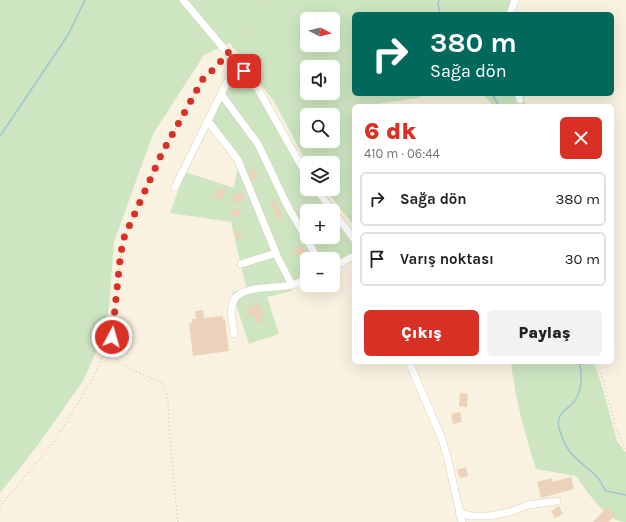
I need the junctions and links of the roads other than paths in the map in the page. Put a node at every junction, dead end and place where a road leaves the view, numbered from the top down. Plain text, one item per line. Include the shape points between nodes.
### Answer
1 (183, 0) edge
2 (515, 0) edge
3 (511, 12) edge
4 (237, 62) junction
5 (221, 94) junction
6 (208, 121) junction
7 (300, 163) edge
8 (175, 187) dead end
9 (321, 196) edge
10 (352, 236) edge
11 (314, 252) edge
12 (276, 253) junction
13 (352, 257) edge
14 (340, 263) edge
15 (241, 264) dead end
16 (300, 282) edge
17 (292, 285) junction
18 (234, 334) dead end
19 (410, 364) edge
20 (557, 501) dead end
21 (459, 514) junction
22 (462, 522) edge

1 - 4 street
2 - 3 street
4 - 5 street
4 - 7 street via 264,98
5 - 6 street
5 - 11 street via 258,144 287,205
6 - 8 street
6 - 12 street via 238,160
9 - 10 street
12 - 15 street
12 - 17 street
13 - 14 street
16 - 17 street
17 - 18 street via 262,288 238,295 232,309
19 - 21 street via 442,439
20 - 21 street via 528,505 495,516
21 - 22 street

